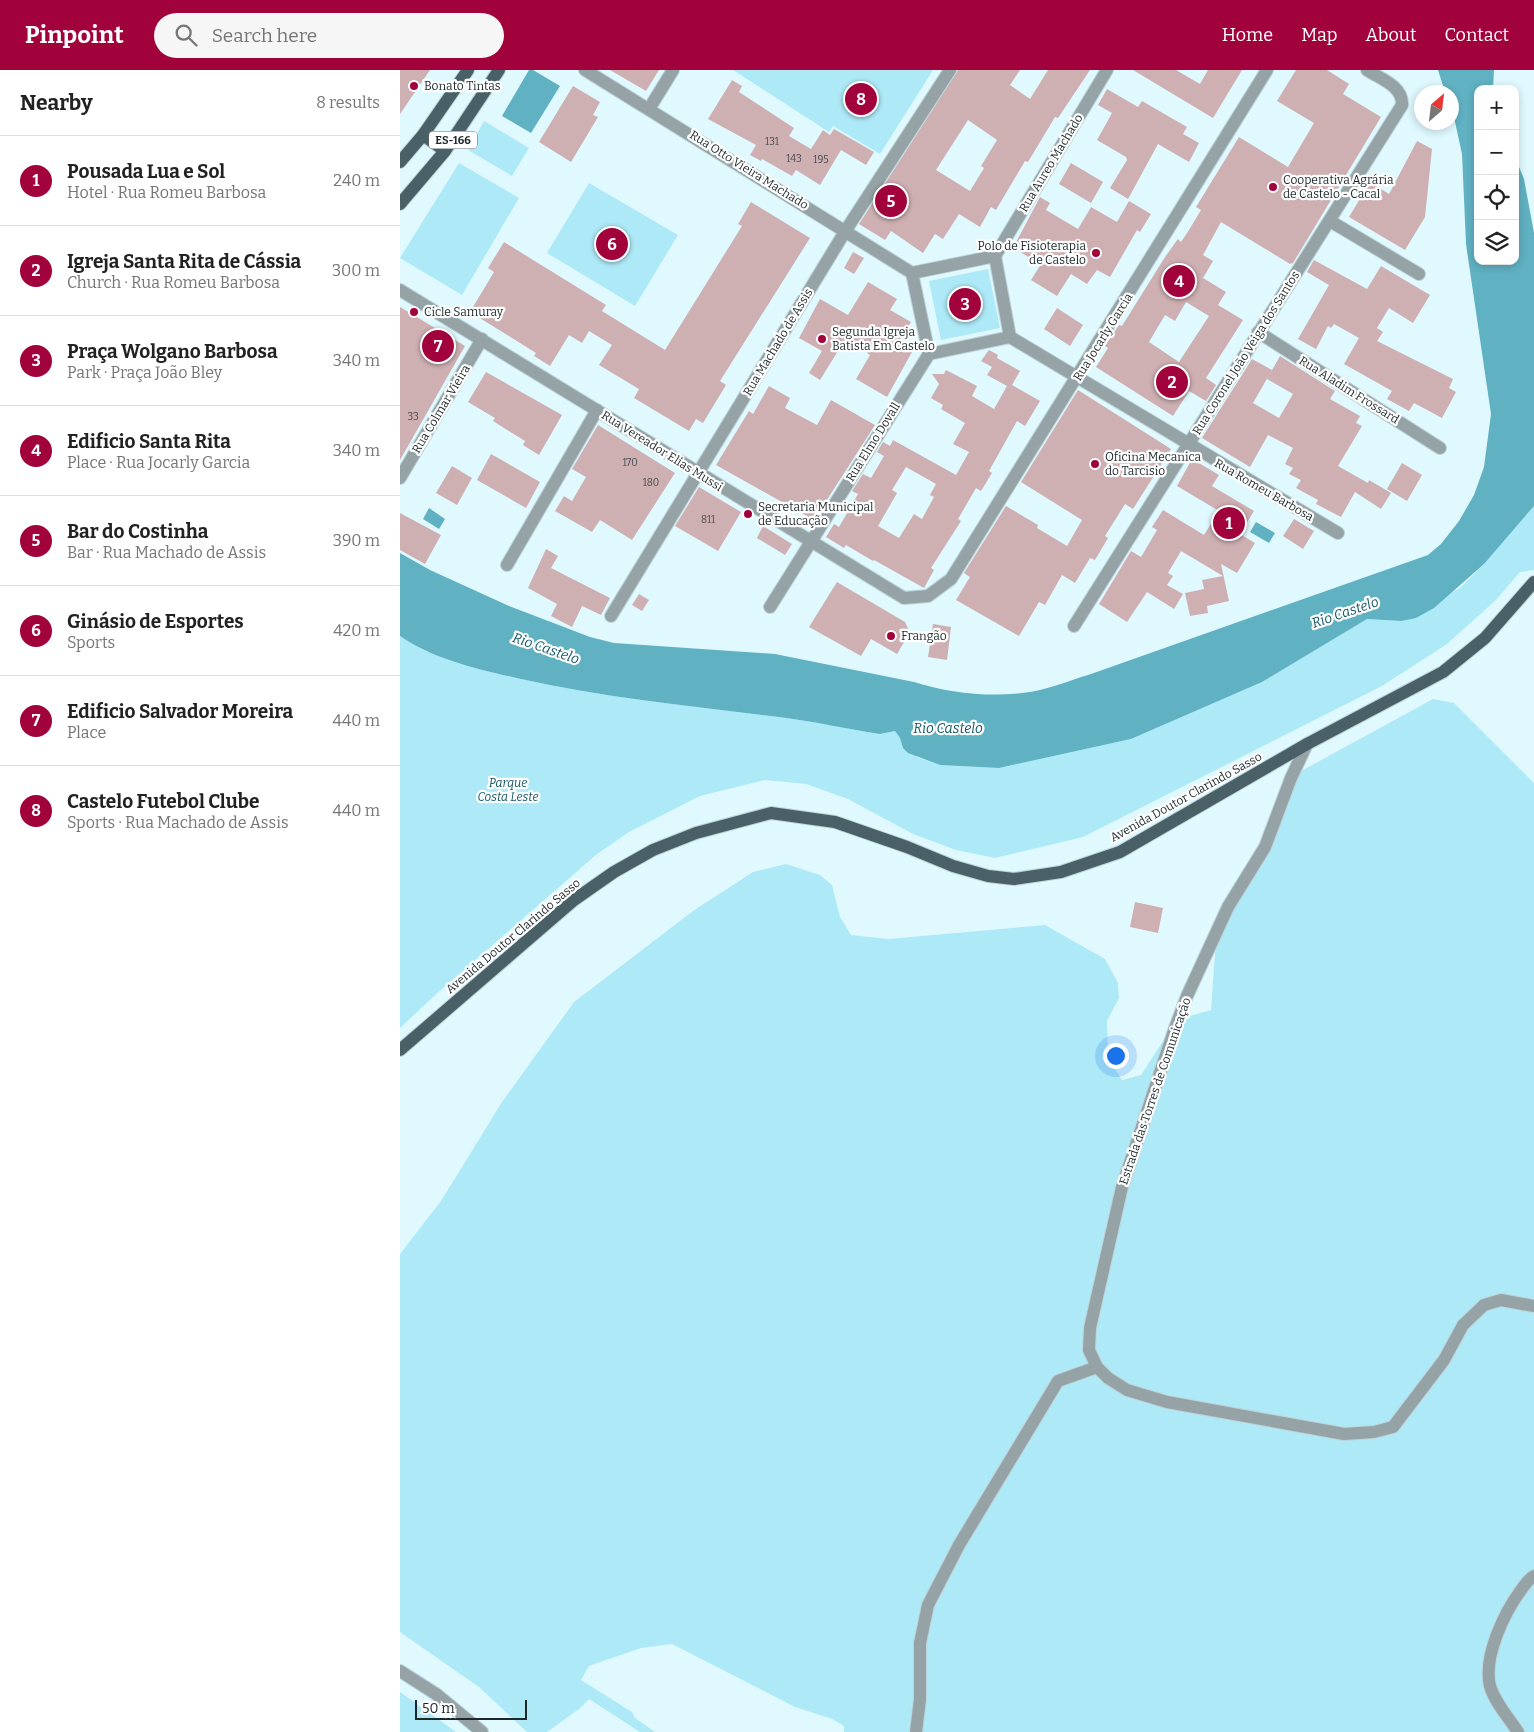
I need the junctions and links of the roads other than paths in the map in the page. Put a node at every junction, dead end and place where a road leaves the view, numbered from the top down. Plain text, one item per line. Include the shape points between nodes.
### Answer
1 (468, 70) edge
2 (499, 70) edge
3 (584, 70) edge
4 (674, 70) edge
5 (950, 70) edge
6 (1107, 70) edge
7 (1267, 70) edge
8 (1367, 70) edge
9 (650, 109) junction
10 (423, 135) junction
11 (445, 151) junction
12 (400, 162) edge
13 (400, 204) edge
14 (1330, 221) junction
15 (846, 230) junction
16 (995, 256) junction
17 (912, 273) junction
18 (1419, 274) dead end
19 (400, 290) edge
20 (1258, 332) junction
21 (1010, 337) junction
22 (482, 339) junction
23 (929, 354) junction
24 (1078, 378) junction
25 (597, 410) junction
26 (1187, 445) junction
27 (1440, 448) dead end
28 (697, 472) junction
29 (400, 478) edge
30 (1338, 533) dead end
31 (810, 542) junction
32 (506, 565) dead end
33 (1534, 582) edge
34 (928, 596) joint
35 (770, 607) dead end
36 (611, 616) dead end
37 (1074, 626) dead end
38 (1307, 744) junction
39 (400, 1050) edge
40 (1534, 1306) edge
41 (1097, 1367) junction
42 (1534, 1576) edge
43 (400, 1671) edge
44 (482, 1732) edge
45 (916, 1732) edge
46 (1518, 1732) edge

1 - 10 main road, ES-166
2 - 11 main road, ES-166
3 - 9 street, Rua Otto Vieira Machado
4 - 9 street
5 - 15 street, Rua Machado de Assis
6 - 16 street, Rua Aureo Machado
7 - 24 street, Rua Jocarly Garcia
8 - 14 street, Rua Coronel João Veiga dos Santos via 1398,90 1402,105
9 - 15 street, Rua Otto Vieira Machado
10 - 11 main road
10 - 12 main road, ES-166
11 - 13 main road, ES-166
14 - 18 street
14 - 20 street, Rua Coronel João Veiga dos Santos
15 - 17 street, Rua Otto Vieira Machado
15 - 28 street, Rua Machado de Assis
16 - 17 street
16 - 21 street
17 - 23 street
19 - 22 street, Rua Vereador Elias Mussi
20 - 26 street, Rua Coronel João Veiga dos Santos
20 - 27 street, Rua Aladim Frossard
21 - 23 street
21 - 24 street, Rua Romeu Barbosa
22 - 25 street, Rua Vereador Elias Mussi
22 - 29 street, Rua Colmar Vieira
23 - 31 street, Rua Elmo Dovall
24 - 26 street, Rua Romeu Barbosa
24 - 34 street, Rua Jocarly Garcia via 951,579
25 - 28 street, Rua Vereador Elias Mussi
25 - 32 street
26 - 30 street, Rua Romeu Barbosa
26 - 37 street, Rua Coronel João Veiga dos Santos
28 - 31 street, Rua Vereador Elias Mussi
28 - 36 street, Rua Machado de Assis
31 - 34 street, Rua Vereador Elias Mussi via 904,598
31 - 35 street, Rua Elmo Dovall
33 - 38 main road, Avenida Doutor Clarindo Sasso via 1485,638 1443,672
38 - 39 main road, Avenida Doutor Clarindo Sasso via 1120,852 1061,872 1014,879 953,866 835,822 772,813 696,832 653,850 574,900
38 - 41 street, Estrada das Torres de Comunicação via 1265,848 1228,908 1187,996 1144,1117 1110,1231 1090,1328 1089,1350
40 - 41 street via 1501,1300 1484,1305 1463,1324 1444,1360 1393,1428 1374,1432 1344,1434 1167,1402 1127,1390
41 - 45 street via 1058,1381 959,1545 928,1605 920,1643 920,1699
42 - 46 street via 1509,1606 1497,1633 1491,1661 1490,1686
43 - 44 street via 436,1694

